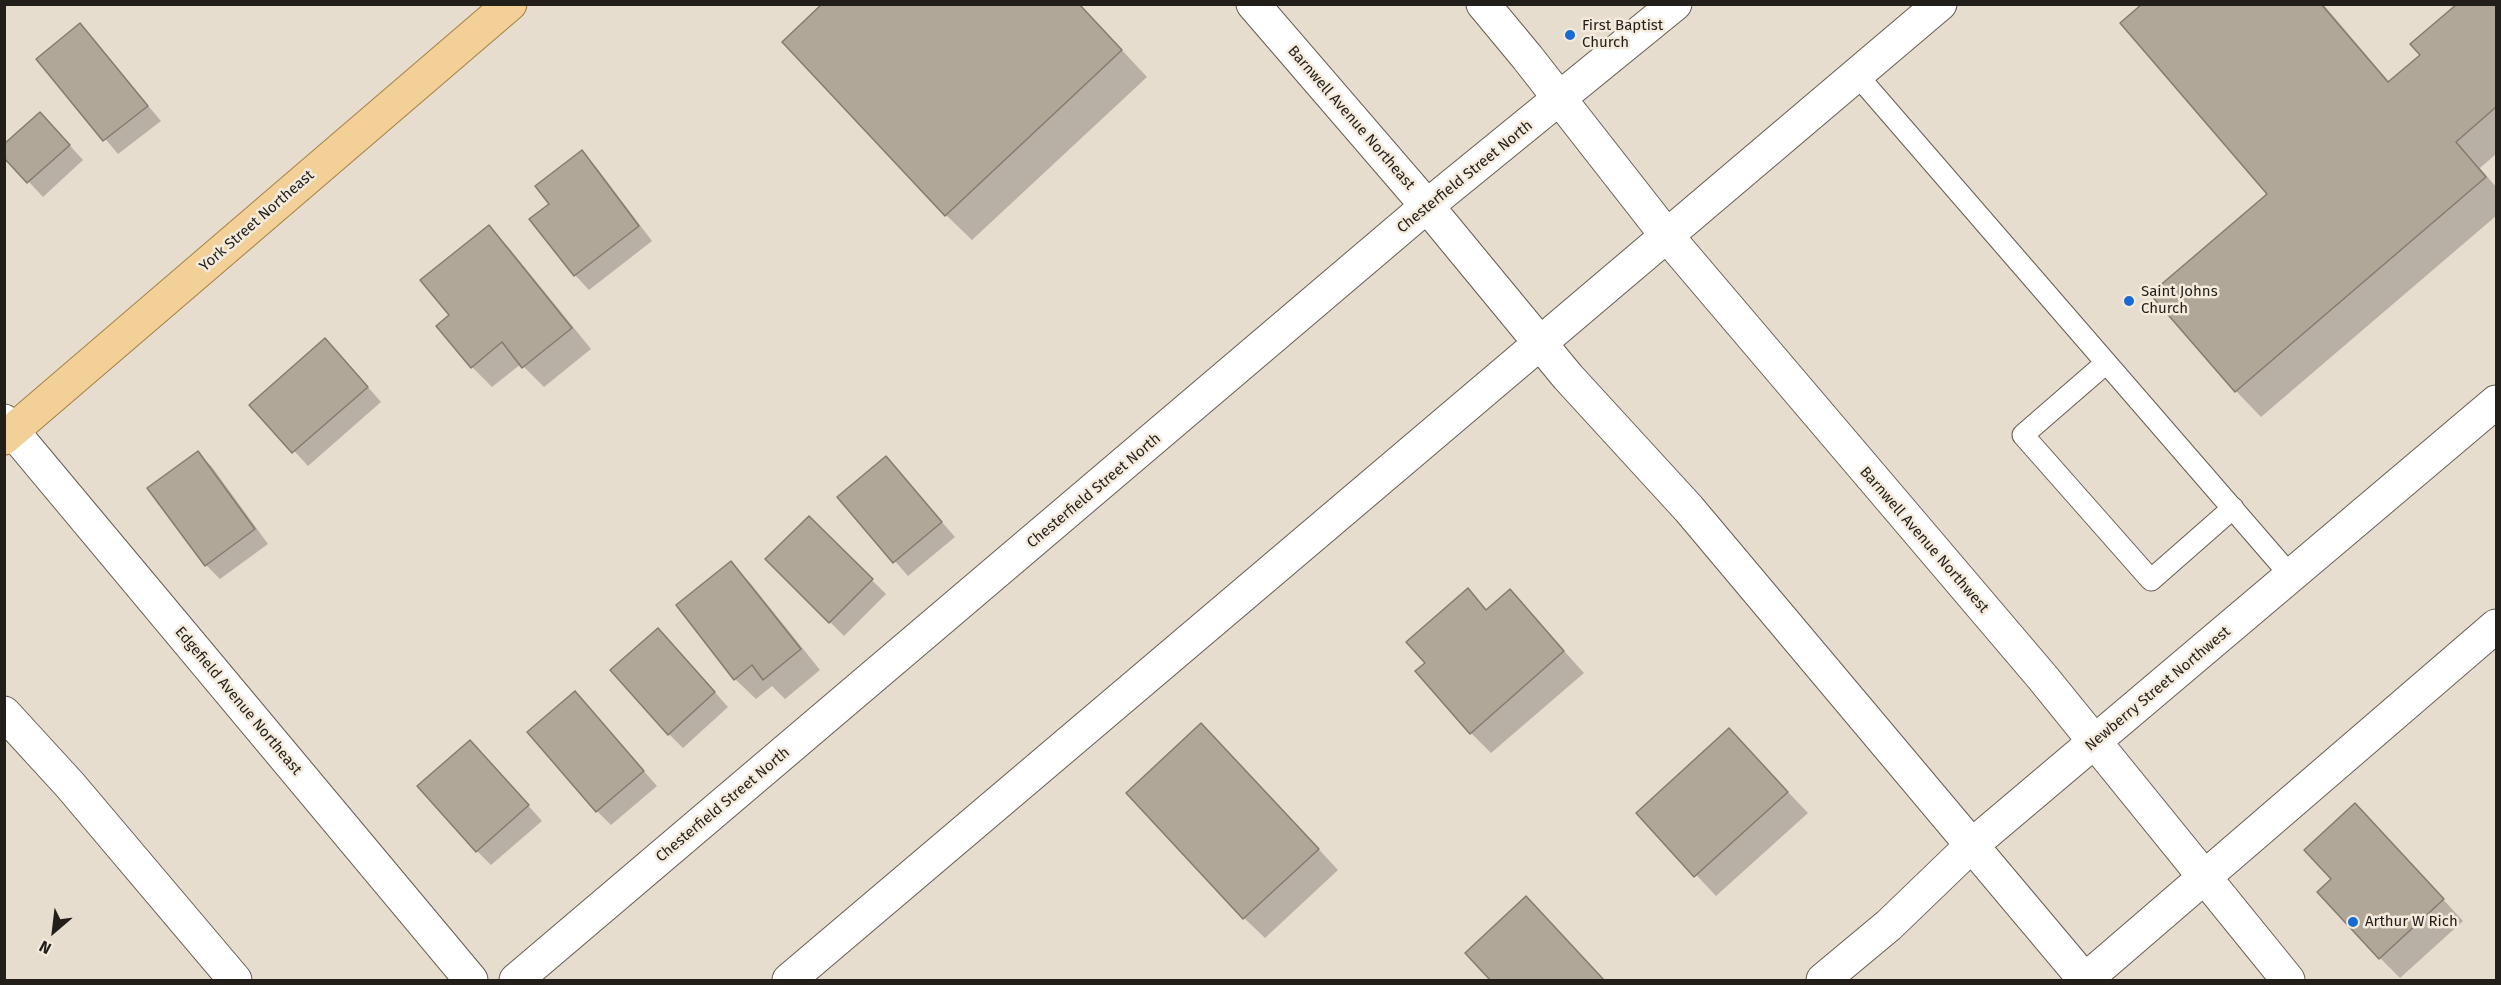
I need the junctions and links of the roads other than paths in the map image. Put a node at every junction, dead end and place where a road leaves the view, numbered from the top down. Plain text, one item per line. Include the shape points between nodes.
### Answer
1 (510, 4) edge
2 (1253, 4) edge
3 (1483, 4) edge
4 (1675, 4) edge
5 (1940, 4) edge
6 (1857, 75) junction
7 (1560, 99) junction
8 (1427, 206) junction
9 (1667, 236) junction
10 (1539, 343) junction
11 (2106, 363) junction
12 (2496, 402) edge
13 (7, 430) edge
14 (2233, 508) junction
15 (2291, 576) junction
16 (2496, 626) edge
17 (4, 713) edge
18 (2095, 742) junction
19 (1971, 846) junction
20 (2202, 877) junction
21 (2085, 980) edge
22 (236, 981) edge
23 (471, 981) edge
24 (516, 981) edge
25 (789, 981) edge
26 (1823, 981) edge
27 (2288, 981) edge

1 - 13 main road, York Street Northeast
2 - 8 street, Barnwell Avenue Northeast
3 - 7 street
4 - 7 street, Chesterfield Street North
5 - 6 street
6 - 9 street
6 - 11 lane
7 - 8 street, Chesterfield Street North
7 - 9 street, Barnwell Avenue Northwest
8 - 10 street, Barnwell Avenue Northeast
8 - 24 street, Chesterfield Street North
9 - 10 street
9 - 18 street, Barnwell Avenue Northwest
10 - 19 street via 1689,509
10 - 25 street
11 - 14 lane
11 - 14 lane via 2024,435 2151,580
12 - 15 street, Newberry Street Northwest
13 - 23 street, Edgefield Avenue Northeast
14 - 15 lane
15 - 18 street, Newberry Street Northwest
16 - 20 street
17 - 22 street
18 - 19 street, Newberry Street Northwest
18 - 20 street, Barnwell Avenue Northwest
19 - 21 street
19 - 26 street, Newberry Street Northwest via 1889,925
20 - 21 street
20 - 27 street, Barnwell Avenue Northwest

